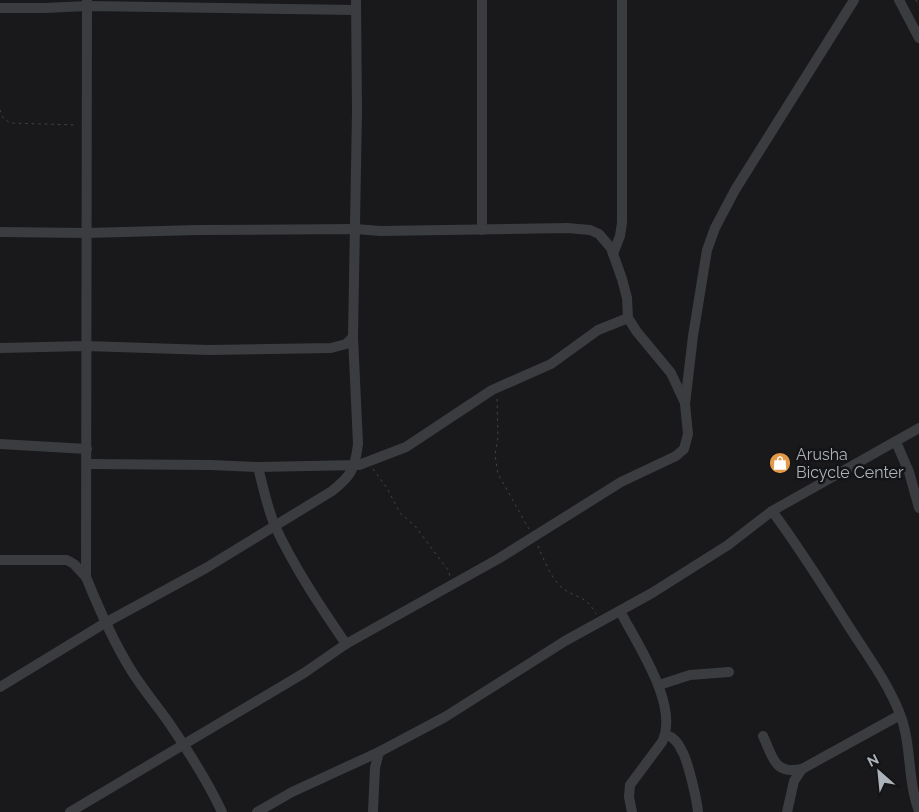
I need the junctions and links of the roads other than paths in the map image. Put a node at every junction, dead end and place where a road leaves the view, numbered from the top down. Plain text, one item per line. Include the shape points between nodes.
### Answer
1 (482, 0) edge
2 (622, 0) edge
3 (854, 0) edge
4 (899, 0) edge
5 (87, 3) edge
6 (356, 5) edge
7 (0, 8) edge
8 (919, 38) edge
9 (355, 229) junction
10 (482, 230) junction
11 (0, 232) edge
12 (87, 233) junction
13 (614, 254) junction
14 (628, 318) junction
15 (353, 337) junction
16 (86, 346) junction
17 (0, 348) edge
18 (685, 404) junction
19 (919, 428) edge
20 (896, 442) junction
21 (0, 444) edge
22 (87, 448) junction
23 (87, 464) junction
24 (355, 466) junction
25 (258, 467) junction
26 (919, 508) edge
27 (772, 511) junction
28 (276, 526) junction
29 (0, 560) edge
30 (86, 577) junction
31 (620, 611) junction
32 (105, 623) junction
33 (346, 644) junction
34 (729, 672) dead end
35 (659, 684) junction
36 (0, 687) edge
37 (900, 715) junction
38 (666, 735) junction
39 (763, 736) dead end
40 (184, 745) junction
41 (378, 752) junction
42 (802, 769) junction
43 (919, 811) edge
44 (70, 812) edge
45 (222, 812) edge
46 (257, 812) edge
47 (374, 812) edge
48 (632, 812) edge
49 (698, 812) edge
50 (787, 812) edge

1 - 10 street
2 - 13 street via 622,223
3 - 18 street via 714,228 700,289
4 - 8 street
5 - 6 street
5 - 7 street via 45,8
5 - 12 street
6 - 9 street
9 - 10 street
9 - 12 street
9 - 15 street
10 - 13 street via 590,230 605,239
11 - 12 street
12 - 16 street
13 - 14 street via 625,288
14 - 18 street via 671,373
14 - 24 street via 598,330 552,364 492,390 406,447
15 - 16 street via 346,344 331,348 209,350
15 - 24 street via 358,444
16 - 17 street
16 - 22 street
18 - 33 street via 688,434 681,453 633,475 498,559
19 - 20 street
20 - 26 street
20 - 27 street
21 - 22 street
22 - 23 street
23 - 25 street
23 - 30 street
24 - 25 street
24 - 28 street via 342,483
25 - 28 street
27 - 31 street via 728,545
27 - 37 street via 813,568 880,675
28 - 32 street via 185,581
28 - 33 street via 318,603
29 - 30 street via 67,560
30 - 32 street
31 - 35 street
31 - 41 street via 565,641 445,717
32 - 36 street
32 - 40 street via 131,671
33 - 40 street
34 - 35 street via 690,675
35 - 38 street
37 - 42 street
37 - 43 street
38 - 48 street via 630,785
38 - 49 street via 671,736 683,752
39 - 42 street via 779,767
40 - 44 street
40 - 45 street
41 - 46 street
41 - 47 street
42 - 50 street via 794,781

